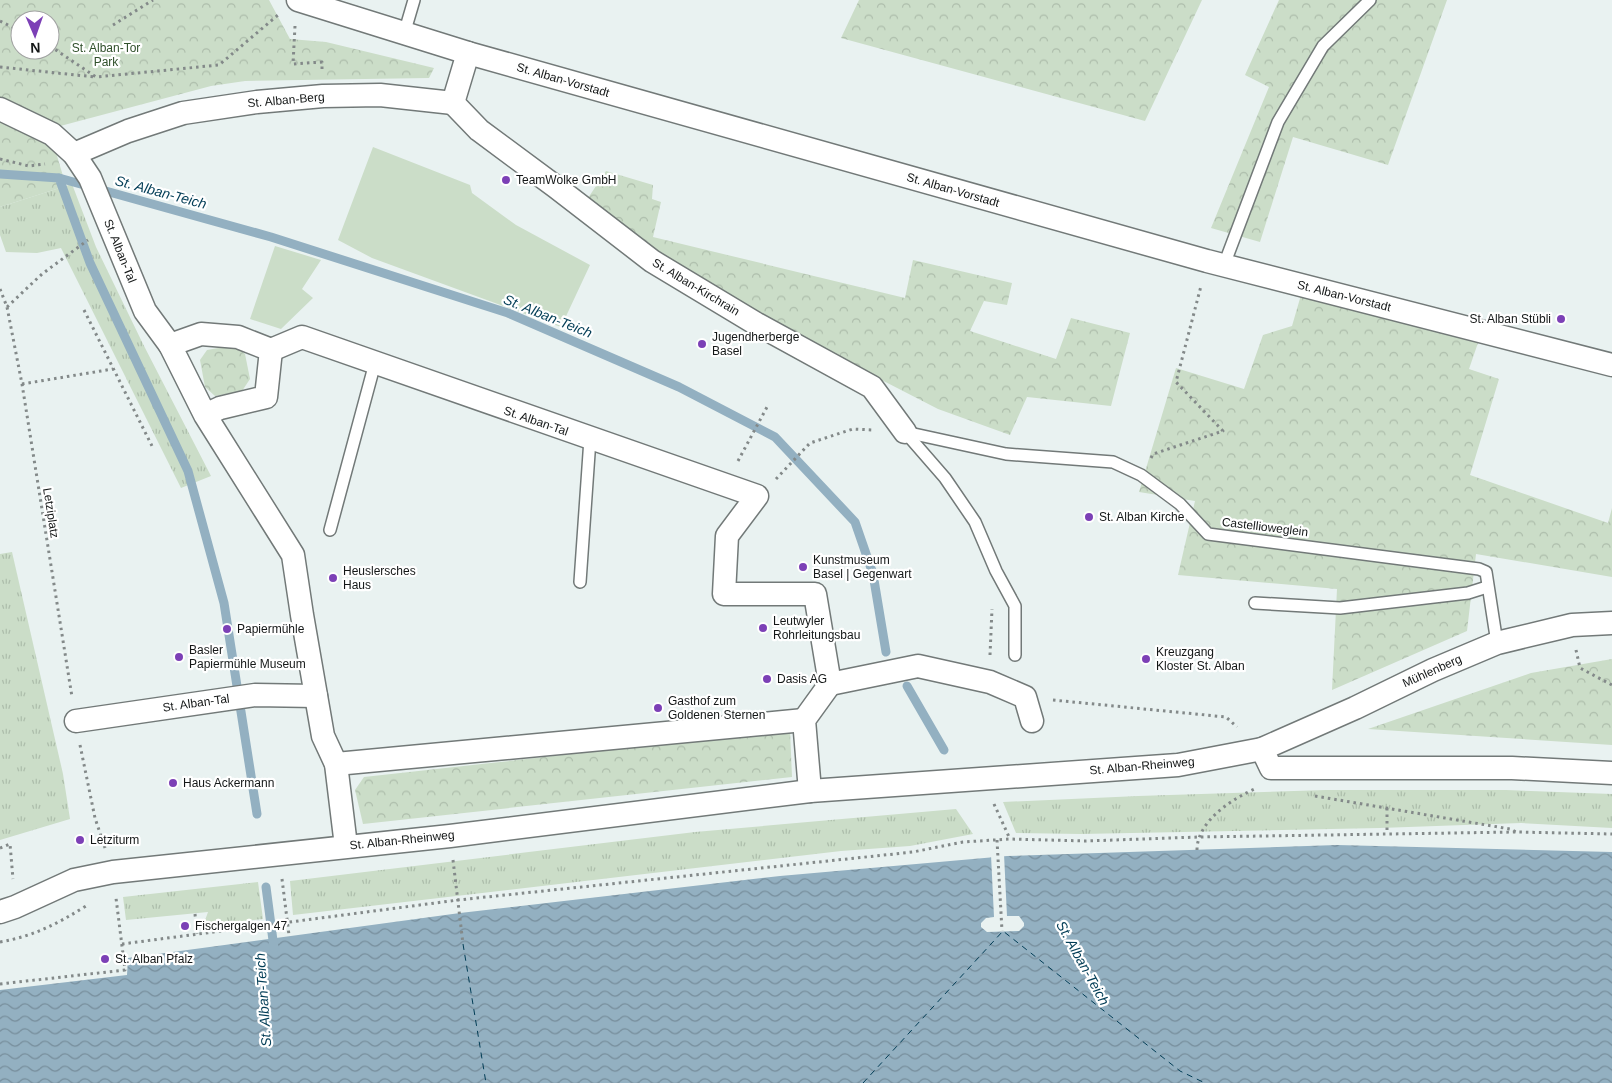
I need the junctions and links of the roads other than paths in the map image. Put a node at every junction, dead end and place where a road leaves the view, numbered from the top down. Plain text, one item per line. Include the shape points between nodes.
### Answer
1 (414, 0) edge
2 (1370, 0) edge
3 (292, 10) edge
4 (404, 34) junction
5 (468, 53) junction
6 (453, 103) junction
7 (0, 109) edge
8 (74, 154) junction
9 (1216, 263) junction
10 (170, 345) junction
11 (271, 350) junction
12 (375, 363) junction
13 (1612, 365) edge
14 (205, 415) junction
15 (905, 432) junction
16 (590, 440) junction
17 (330, 530) dead end
18 (580, 582) dead end
19 (1487, 587) junction
20 (1255, 603) dead end
21 (1612, 622) edge
22 (1497, 643) junction
23 (1016, 655) dead end
24 (830, 684) junction
25 (316, 696) junction
26 (804, 720) junction
27 (76, 721) road end
28 (1032, 721) dead end
29 (1262, 749) junction
30 (336, 764) junction
31 (1612, 773) edge
32 (810, 791) junction
33 (346, 846) junction
34 (0, 912) edge

1 - 4 lane
2 - 9 lane via 1323,46 1278,122
3 - 4 street, St. Alban-Vorstadt
4 - 5 street, St. Alban-Vorstadt
5 - 6 street
5 - 9 street, St. Alban-Vorstadt
6 - 8 street, St. Alban-Berg via 380,94 323,96 183,112
6 - 15 street, St. Alban-Kirchrain via 479,130 652,261 872,387
7 - 8 street, St. Alban-Tal via 52,134
8 - 10 street, St. Alban-Tal via 90,178 145,312
9 - 13 street, St. Alban-Vorstadt
10 - 11 street via 202,334 238,337
10 - 14 street, St. Alban-Tal
11 - 12 street, St. Alban-Tal via 302,337
11 - 14 street via 266,397
12 - 16 street, St. Alban-Tal
12 - 17 lane
14 - 25 street, St. Alban-Tal via 293,555
15 - 19 lane, Castellioweglein via 1006,454 1113,462 1141,475 1180,504 1208,534 1479,569 1486,572
15 - 23 lane, St. Alban-Kirchrain via 944,478 974,522 1015,606
16 - 18 lane
16 - 24 street, St. Alban-Tal via 757,496 727,536 724,594 816,594
19 - 20 lane via 1468,593 1340,608
19 - 22 lane, Castellioweglein
21 - 22 street, Mühlenberg via 1572,625
22 - 29 street, Mühlenberg
24 - 26 street
24 - 28 street via 918,666 990,682 1025,697
25 - 27 street, St. Alban-Tal via 255,695
25 - 30 street, St. Alban-Tal via 323,736
26 - 30 street
26 - 32 street
29 - 31 street via 1271,768 1512,768
29 - 32 street, St. Alban-Rheinweg via 1178,765
30 - 33 street, St. Alban-Tal
32 - 33 street, St. Alban-Rheinweg
33 - 34 street, St. Alban-Rheinweg via 113,872 74,880

